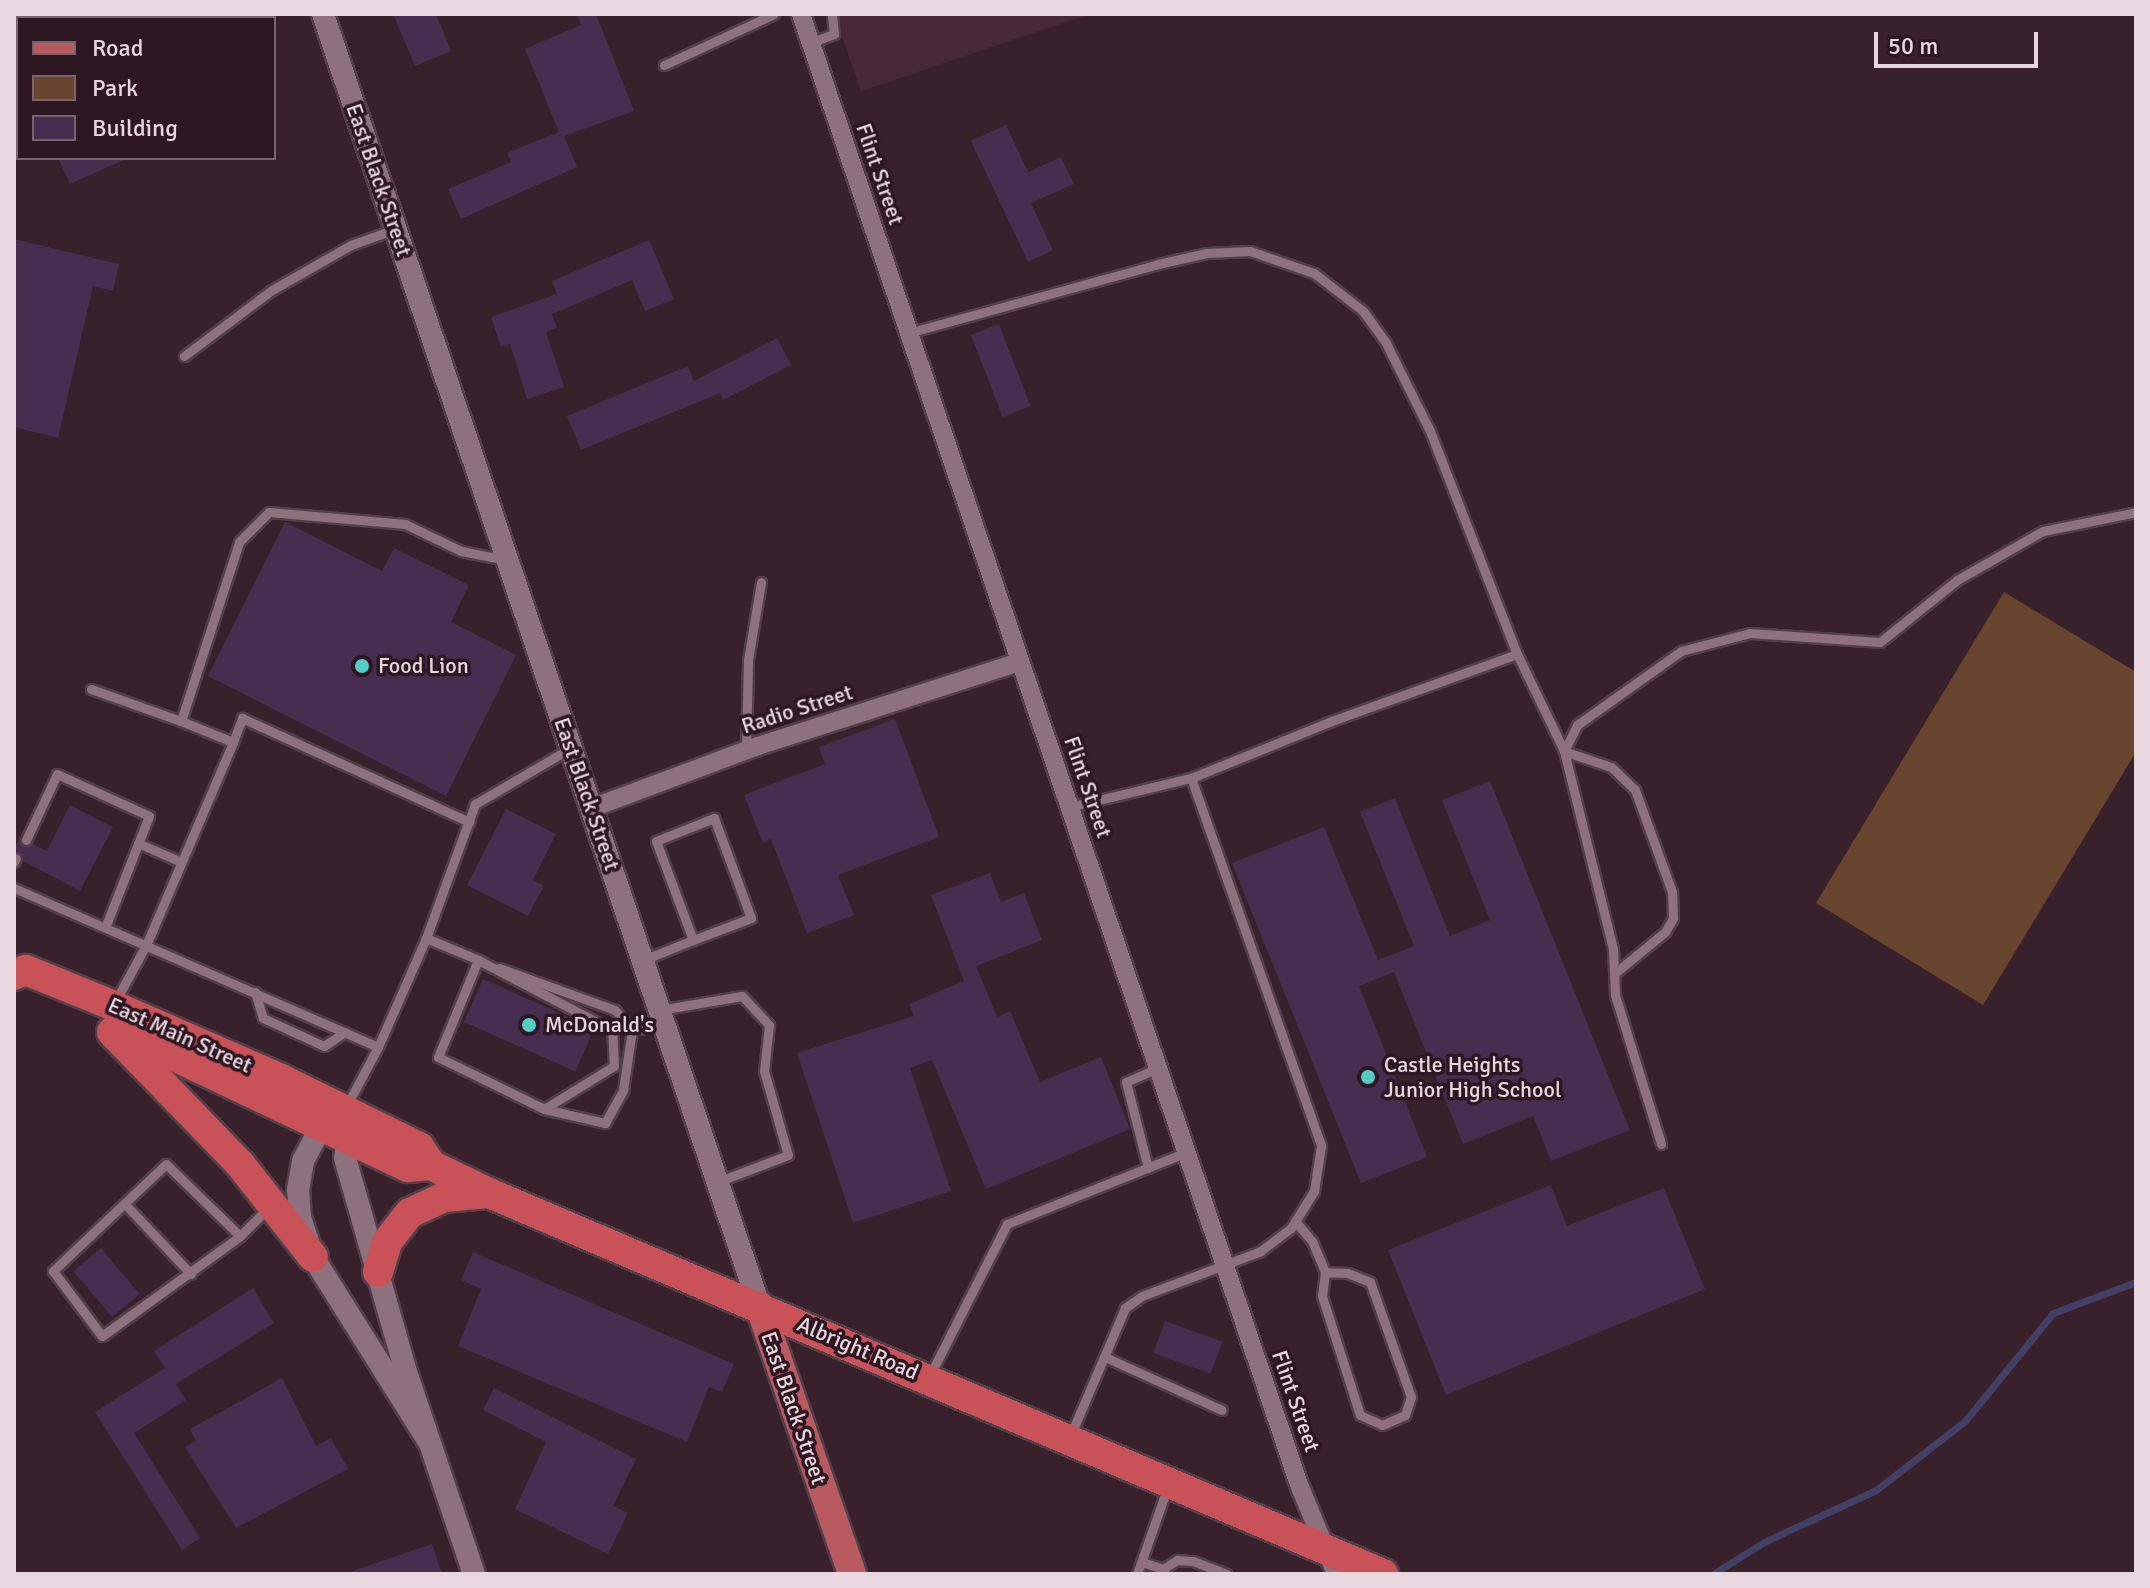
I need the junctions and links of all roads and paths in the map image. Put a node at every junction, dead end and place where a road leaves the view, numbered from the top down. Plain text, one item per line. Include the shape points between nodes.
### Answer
1 (323, 14) edge
2 (774, 14) edge
3 (801, 14) edge
4 (832, 14) edge
5 (810, 43) junction
6 (664, 65) dead end
7 (395, 229) junction
8 (908, 333) junction
9 (184, 356) dead end
10 (2136, 512) edge
11 (508, 561) junction
12 (761, 582) dead end
13 (1517, 654) junction
14 (1020, 662) junction
15 (91, 689) dead end
16 (181, 721) junction
17 (233, 742) junction
18 (571, 748) junction
19 (746, 750) junction
20 (1564, 751) junction
21 (1191, 778) junction
22 (1069, 807) junction
23 (592, 808) junction
24 (469, 822) junction
25 (26, 840) dead end
26 (138, 843) junction
27 (181, 862) junction
28 (14, 888) edge
29 (106, 925) junction
30 (426, 938) junction
31 (693, 940) junction
32 (147, 943) junction
33 (478, 960) junction
34 (643, 960) junction
35 (1615, 973) junction
36 (14, 975) edge
37 (255, 992) junction
38 (110, 1015) junction
39 (662, 1017) junction
40 (632, 1030) junction
41 (345, 1032) junction
42 (378, 1047) junction
43 (1158, 1068) junction
44 (544, 1109) junction
45 (337, 1125) junction
46 (1661, 1144) dead end
47 (1187, 1152) junction
48 (1148, 1168) junction
49 (717, 1182) junction
50 (489, 1193) junction
51 (125, 1204) junction
52 (272, 1204) junction
53 (1295, 1221) junction
54 (240, 1236) junction
55 (313, 1257) junction
56 (1225, 1267) junction
57 (378, 1272) junction
58 (1325, 1272) junction
59 (191, 1274) junction
60 (759, 1305) junction
61 (1105, 1357) junction
62 (929, 1378) junction
63 (1222, 1410) dead end
64 (1069, 1439) junction
65 (429, 1442) junction
66 (1170, 1482) junction
67 (1142, 1562) junction
68 (1331, 1562) edge
69 (1164, 1572) edge
70 (474, 1574) edge
71 (852, 1574) edge
72 (1137, 1574) edge
73 (1227, 1574) edge
74 (1383, 1574) edge

1 - 7 street, East Black Street
2 - 6 lane
3 - 5 street, Flint Street
4 - 5 lane via 834,34
5 - 8 street, Flint Street
7 - 9 lane via 351,245 272,290
7 - 11 street, East Black Street
8 - 13 lane via 1207,253 1250,251 1314,273 1363,311 1386,343 1430,431
8 - 14 street, Flint Street
10 - 20 lane via 2043,531 1957,580 1880,642 1750,633 1681,651 1577,725
11 - 16 lane via 461,551 405,524 269,512 239,542
11 - 18 street, East Black Street
12 - 19 lane via 748,660
13 - 20 lane
13 - 21 lane
14 - 19 street, Radio Street
14 - 22 street, Flint Street
15 - 16 lane
16 - 17 lane
17 - 24 lane via 242,718
17 - 27 lane
18 - 23 street, East Black Street
18 - 24 lane via 475,804
19 - 23 street, Radio Street
20 - 35 lane
20 - 35 lane via 1611,767 1635,790 1672,892 1673,918 1665,932
21 - 22 lane
21 - 53 lane via 1321,1146 1314,1191
22 - 43 street, Flint Street
23 - 34 street, East Black Street
24 - 30 lane
25 - 26 lane via 57,774 149,816
26 - 27 lane
26 - 29 lane
27 - 32 lane
28 - 29 lane
29 - 32 lane
30 - 33 lane
30 - 42 lane
31 - 31 lane via 751,918 714,818 656,841
31 - 34 lane
32 - 37 lane
32 - 38 lane
33 - 40 lane via 615,1010
33 - 44 lane via 438,1057
33 - 44 lane via 612,1030 614,1066
34 - 39 street, East Black Street
35 - 46 lane via 1615,995
36 - 38 highway, East Main Street via 22,986
37 - 41 lane
37 - 41 lane via 263,1018 324,1046
38 - 45 highway, East Main Street
38 - 52 highway
39 - 40 lane
39 - 49 street, East Black Street
39 - 49 lane via 742,996 769,1025 764,1071 788,1155
40 - 44 lane via 623,1090 605,1123
41 - 42 lane
42 - 45 lane
43 - 47 street, Flint Street
43 - 48 lane via 1126,1082
45 - 50 highway, Albright Road via 419,1147 431,1165
45 - 55 street via 303,1161 300,1217
45 - 57 street
47 - 48 lane
47 - 56 street, Flint Street
48 - 62 lane via 1007,1224
49 - 60 street, East Black Street
50 - 57 highway via 445,1197 410,1213 387,1242
50 - 60 highway, Albright Road
51 - 54 lane via 166,1164
51 - 59 lane
51 - 59 lane via 53,1271 102,1336
52 - 54 lane
52 - 55 highway
53 - 56 lane via 1261,1251
53 - 58 lane via 1312,1241
54 - 59 lane
55 - 65 street
56 - 61 lane via 1142,1296 1125,1308
56 - 68 street, Flint Street
57 - 65 street
58 - 58 lane via 1322,1296 1360,1415 1382,1425 1405,1415 1411,1397 1370,1282 1348,1273
60 - 62 highway, Albright Road
60 - 71 main road, East Black Street
61 - 63 lane
61 - 64 lane
62 - 64 highway, Albright Road
64 - 66 highway, Albright Road
65 - 70 street
66 - 67 lane
66 - 68 highway, Albright Road
67 - 69 lane
67 - 72 lane
68 - 74 highway, Albright Road
69 - 73 lane via 1177,1560

